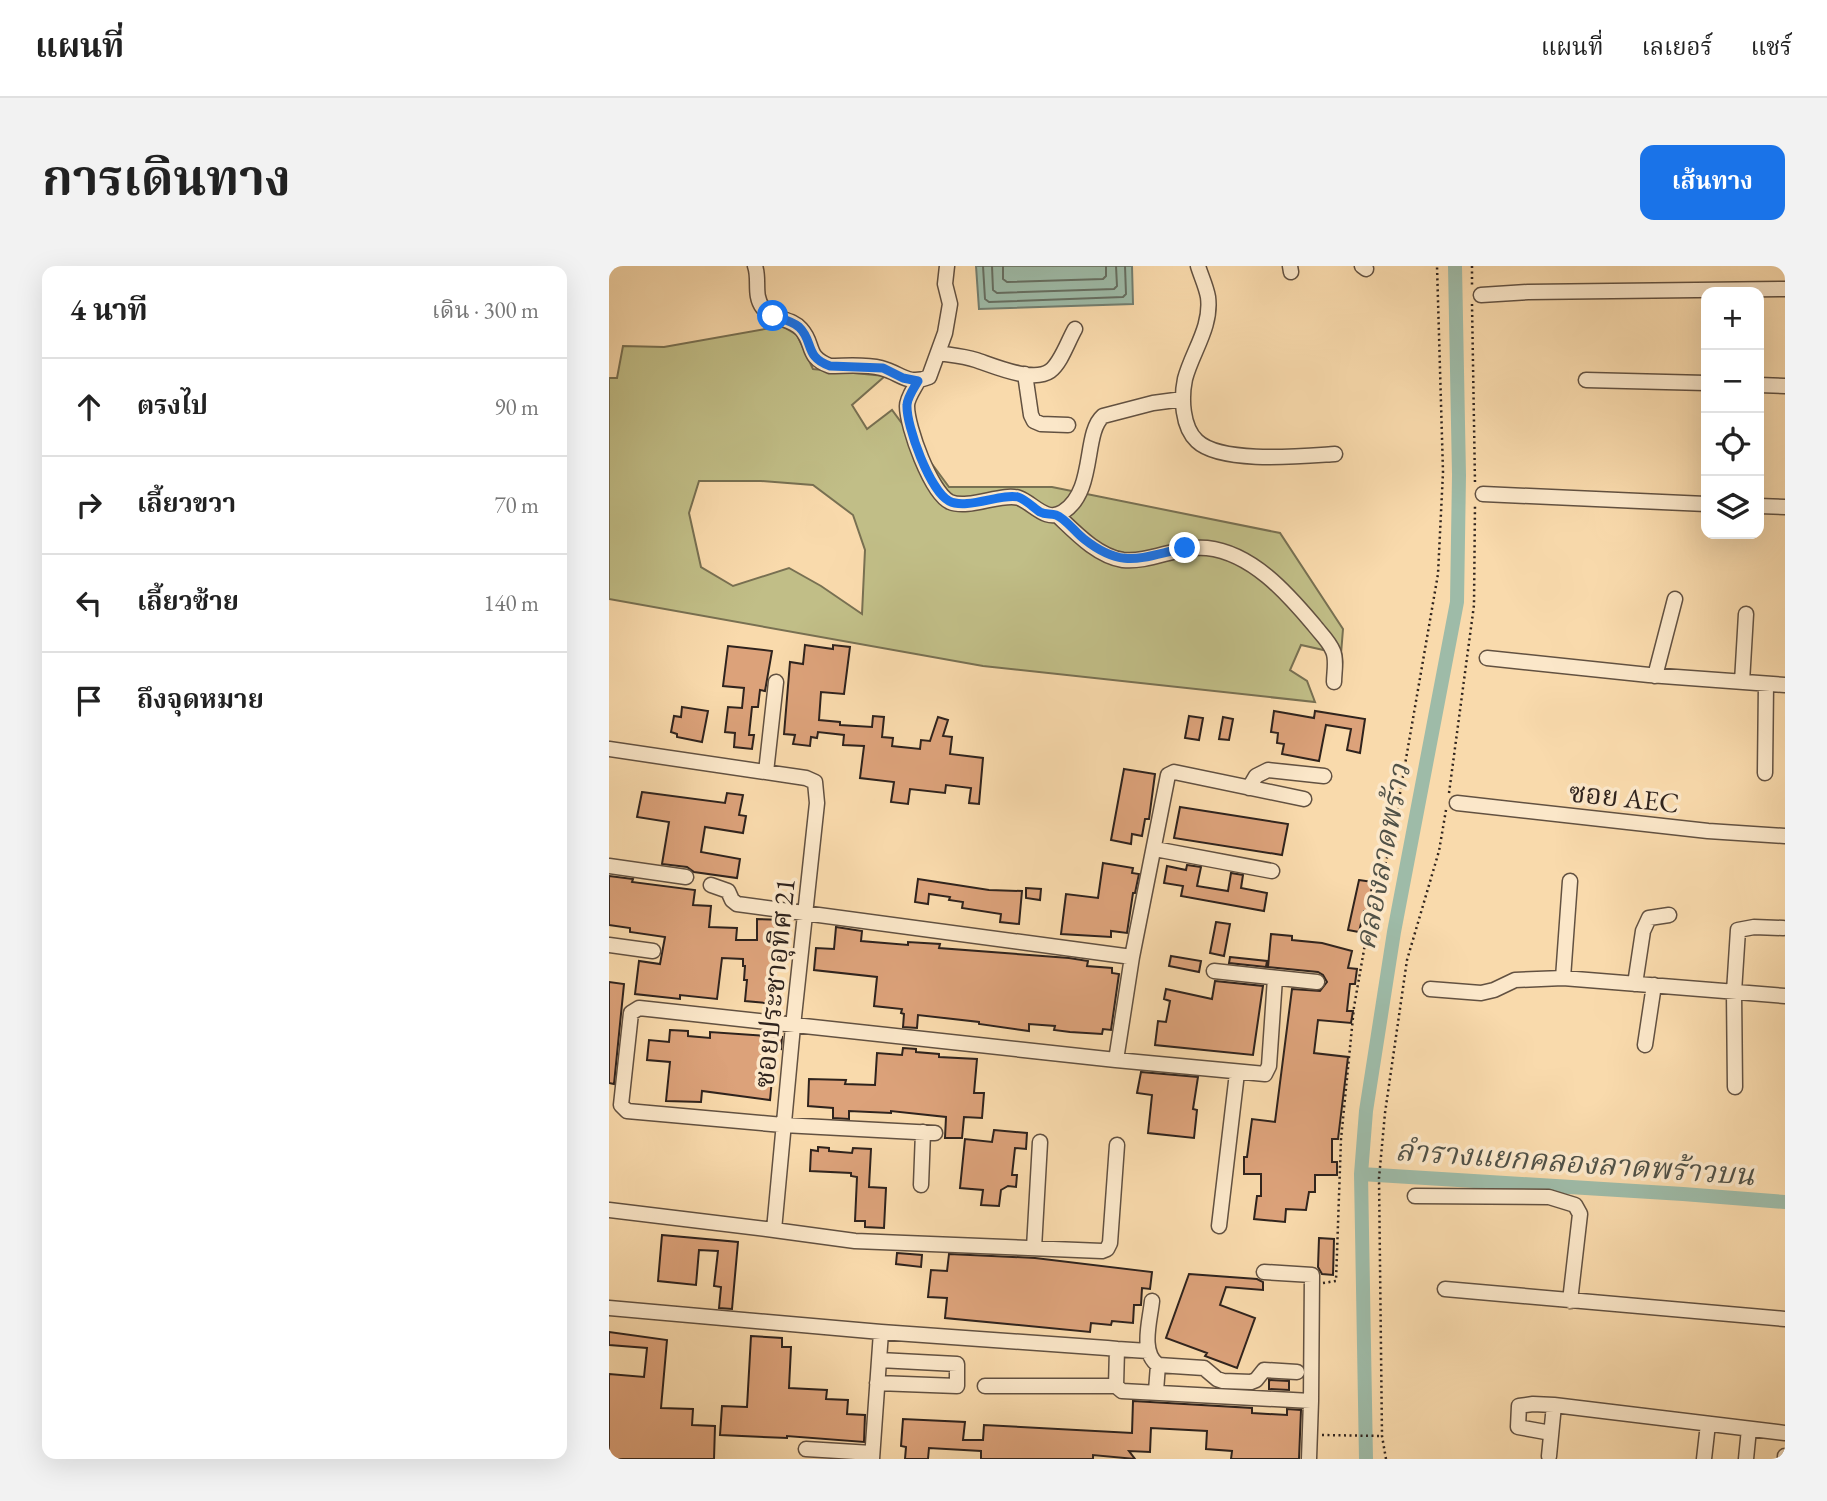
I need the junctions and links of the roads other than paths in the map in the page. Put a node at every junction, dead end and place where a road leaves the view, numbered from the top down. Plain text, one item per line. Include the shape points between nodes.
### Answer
1 (755, 266) edge
2 (947, 266) edge
3 (1198, 266) edge
4 (1785, 289) edge
5 (1764, 290) edge
6 (1701, 291) edge
7 (1475, 295) road end
8 (1075, 329) dead end
9 (938, 353) junction
10 (1025, 374) junction
11 (1586, 380) dead end
12 (918, 381) junction
13 (1701, 383) edge
14 (1764, 385) edge
15 (1785, 386) edge
16 (1183, 399) junction
17 (1068, 425) dead end
18 (1335, 454) dead end
19 (1477, 491) road end
20 (1701, 504) edge
21 (1764, 506) edge
22 (1785, 507) edge
23 (1057, 515) junction
24 (1675, 599) dead end
25 (1746, 614) dead end
26 (1487, 658) dead end
27 (1655, 676) junction
28 (776, 682) dead end
29 (1334, 682) dead end
30 (1742, 682) junction
31 (1766, 684) junction
32 (1785, 685) edge
33 (609, 749) edge
34 (766, 772) junction
35 (1765, 773) dead end
36 (1324, 776) dead end
37 (1249, 788) junction
38 (1304, 799) dead end
39 (1450, 803) road end
40 (1785, 836) edge
41 (1154, 849) junction
42 (609, 866) edge
43 (1272, 871) dead end
44 (686, 877) dead end
45 (1570, 881) dead end
46 (711, 885) dead end
47 (806, 912) junction
48 (1669, 915) dead end
49 (1783, 928) edge
50 (609, 945) edge
51 (653, 951) dead end
52 (1132, 957) junction
53 (1214, 971) dead end
54 (1275, 978) junction
55 (1563, 978) junction
56 (1317, 982) dead end
57 (1635, 984) junction
58 (1654, 985) junction
59 (1430, 989) dead end
60 (1734, 992) junction
61 (1785, 996) edge
62 (793, 1026) junction
63 (1645, 1045) dead end
64 (1116, 1060) junction
65 (1237, 1073) junction
66 (1735, 1087) dead end
67 (783, 1125) junction
68 (1040, 1142) dead end
69 (1117, 1145) dead end
70 (921, 1185) dead end
71 (1415, 1196) dead end
72 (609, 1210) edge
73 (1219, 1226) dead end
74 (774, 1230) junction
75 (1034, 1248) junction
76 (1264, 1272) dead end
77 (1445, 1289) dead end
78 (1152, 1301) dead end
79 (1570, 1301) junction
80 (609, 1308) edge
81 (1785, 1319) edge
82 (881, 1332) junction
83 (1117, 1349) junction
84 (1147, 1351) junction
85 (879, 1360) junction
86 (1158, 1365) junction
87 (1297, 1372) dead end
88 (877, 1383) junction
89 (985, 1386) dead end
90 (1116, 1386) junction
91 (1156, 1391) junction
92 (1311, 1401) junction
93 (1554, 1405) junction
94 (1708, 1424) junction
95 (1749, 1429) junction
96 (1551, 1433) junction
97 (1785, 1433) edge
98 (806, 1449) dead end
99 (872, 1456) edge
100 (1549, 1456) dead end
101 (1309, 1459) edge
102 (1704, 1459) edge
103 (1746, 1459) edge

1 - 12 street via 757,296 764,309 802,330 812,356 830,366 883,368
2 - 9 street via 950,304
3 - 16 street via 1208,314
4 - 5 street
6 - 7 street
8 - 10 street via 1053,368 1041,375
9 - 10 street
9 - 12 street via 929,377
10 - 17 street via 1034,421
11 - 13 street
12 - 23 street via 907,403 909,423 935,485 949,501 963,504 1018,497 1047,515
14 - 15 street
16 - 18 street via 1191,432 1207,447 1252,456
16 - 23 street via 1103,416 1081,489
19 - 20 street
21 - 22 street
23 - 29 street via 1092,545 1123,559 1185,548 1222,550 1240,559 1274,581 1329,644 1335,662
24 - 27 street
25 - 30 street
26 - 27 street
27 - 30 street
28 - 34 street
30 - 31 street
31 - 32 street
31 - 35 street
33 - 34 street, ซอยประชาอุทิศ 21
34 - 47 street, ซอยประชาอุทิศ 21 via 815,782
36 - 37 street via 1269,771 1256,776
37 - 38 street
37 - 41 street via 1171,773 1166,779
39 - 40 street, ซอย AEC
41 - 43 street
41 - 52 street
42 - 44 street
45 - 55 street
46 - 47 street via 728,891 737,904
47 - 52 street
47 - 62 street, ซอยประชาอุทิศ 21
48 - 57 street via 1649,918
49 - 60 street via 1738,930
50 - 51 street
52 - 64 street
53 - 54 street
54 - 56 street
54 - 65 street via 1269,1070 1261,1075
55 - 57 street
55 - 59 street via 1515,979 1481,993
57 - 58 street
58 - 60 street
58 - 63 street
60 - 61 street
60 - 66 street
62 - 64 street
62 - 67 street, ซอยประชาอุทิศ 21
62 - 67 street via 634,1010 621,1105 627,1111
64 - 65 street
65 - 73 street
67 - 70 street via 929,1133
67 - 74 street, ซอยประชาอุทิศ 21
68 - 75 street
69 - 75 street via 1109,1247 1102,1251
71 - 79 street via 1549,1197 1575,1205 1580,1214
72 - 74 street
74 - 75 street via 855,1241
76 - 92 street via 1312,1275
77 - 79 street
78 - 84 street
79 - 81 street
80 - 82 street
82 - 83 street
82 - 85 street
83 - 84 street
83 - 90 street
84 - 86 street
85 - 88 street
85 - 88 street via 957,1364 957,1386
86 - 87 street via 1206,1369 1223,1381 1251,1382 1264,1370
86 - 91 street
88 - 99 street
89 - 90 street
90 - 91 street via 1122,1391
91 - 92 street
92 - 101 street
93 - 94 street
93 - 96 street
93 - 96 street via 1518,1408 1520,1428
94 - 95 street
94 - 102 street
95 - 97 street
95 - 103 street
96 - 100 street
98 - 99 street

